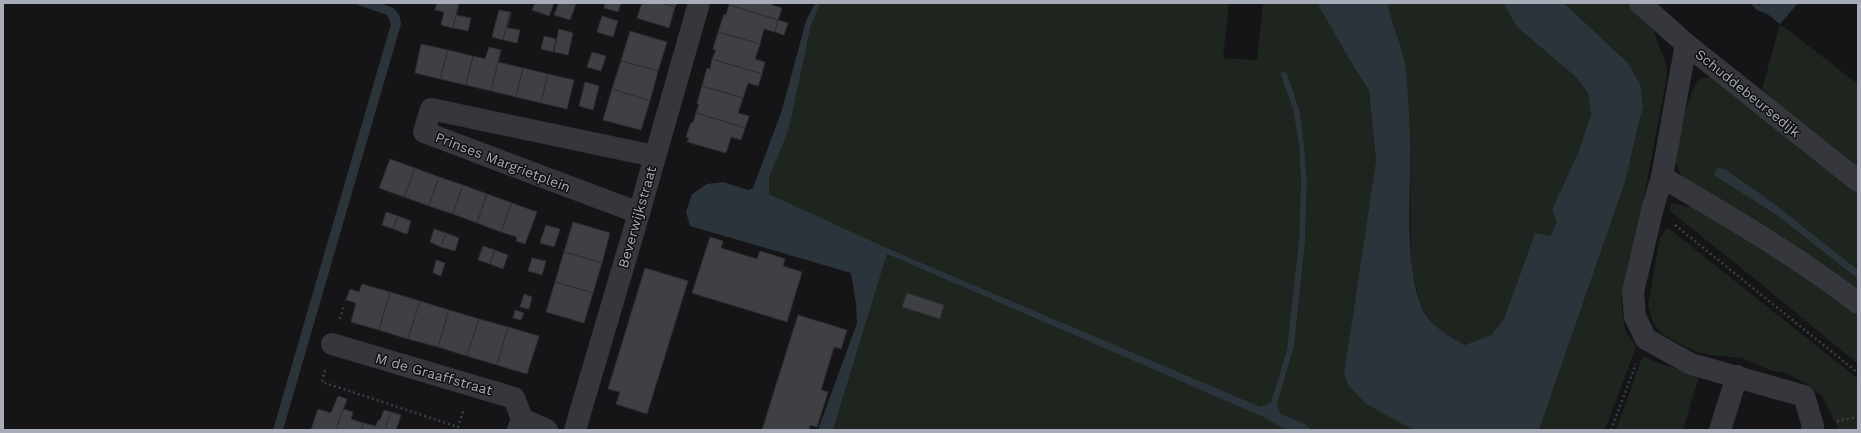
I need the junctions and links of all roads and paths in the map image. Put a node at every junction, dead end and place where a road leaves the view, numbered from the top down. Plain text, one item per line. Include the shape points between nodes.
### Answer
1 (699, 3) edge
2 (1640, 3) edge
3 (1686, 44) junction
4 (654, 156) junction
5 (1662, 177) junction
6 (1858, 182) edge
7 (1653, 207) junction
8 (639, 213) junction
9 (1858, 303) edge
10 (1646, 339) junction
11 (332, 344) dead end
12 (1858, 373) edge
13 (1737, 376) junction
14 (520, 425) edge
15 (547, 430) edge
16 (575, 430) edge
17 (1611, 430) edge
18 (1720, 430) edge
19 (1812, 430) edge

1 - 4 street, Beverwijkstraat
2 - 3 street, Schuddebeursedijk
3 - 5 street
3 - 6 street, Schuddebeursedijk
4 - 8 street, Beverwijkstraat
4 - 8 street, Prinses Margrietplein via 431,109 424,132
5 - 7 street
5 - 9 street via 1758,233
7 - 10 street via 1633,292 1636,317
7 - 12 path
8 - 16 street, Beverwijkstraat
10 - 13 street via 1691,364
10 - 17 path
11 - 14 street, M de Graaffstraat via 514,398
13 - 18 street
13 - 19 street via 1804,396
14 - 15 street

